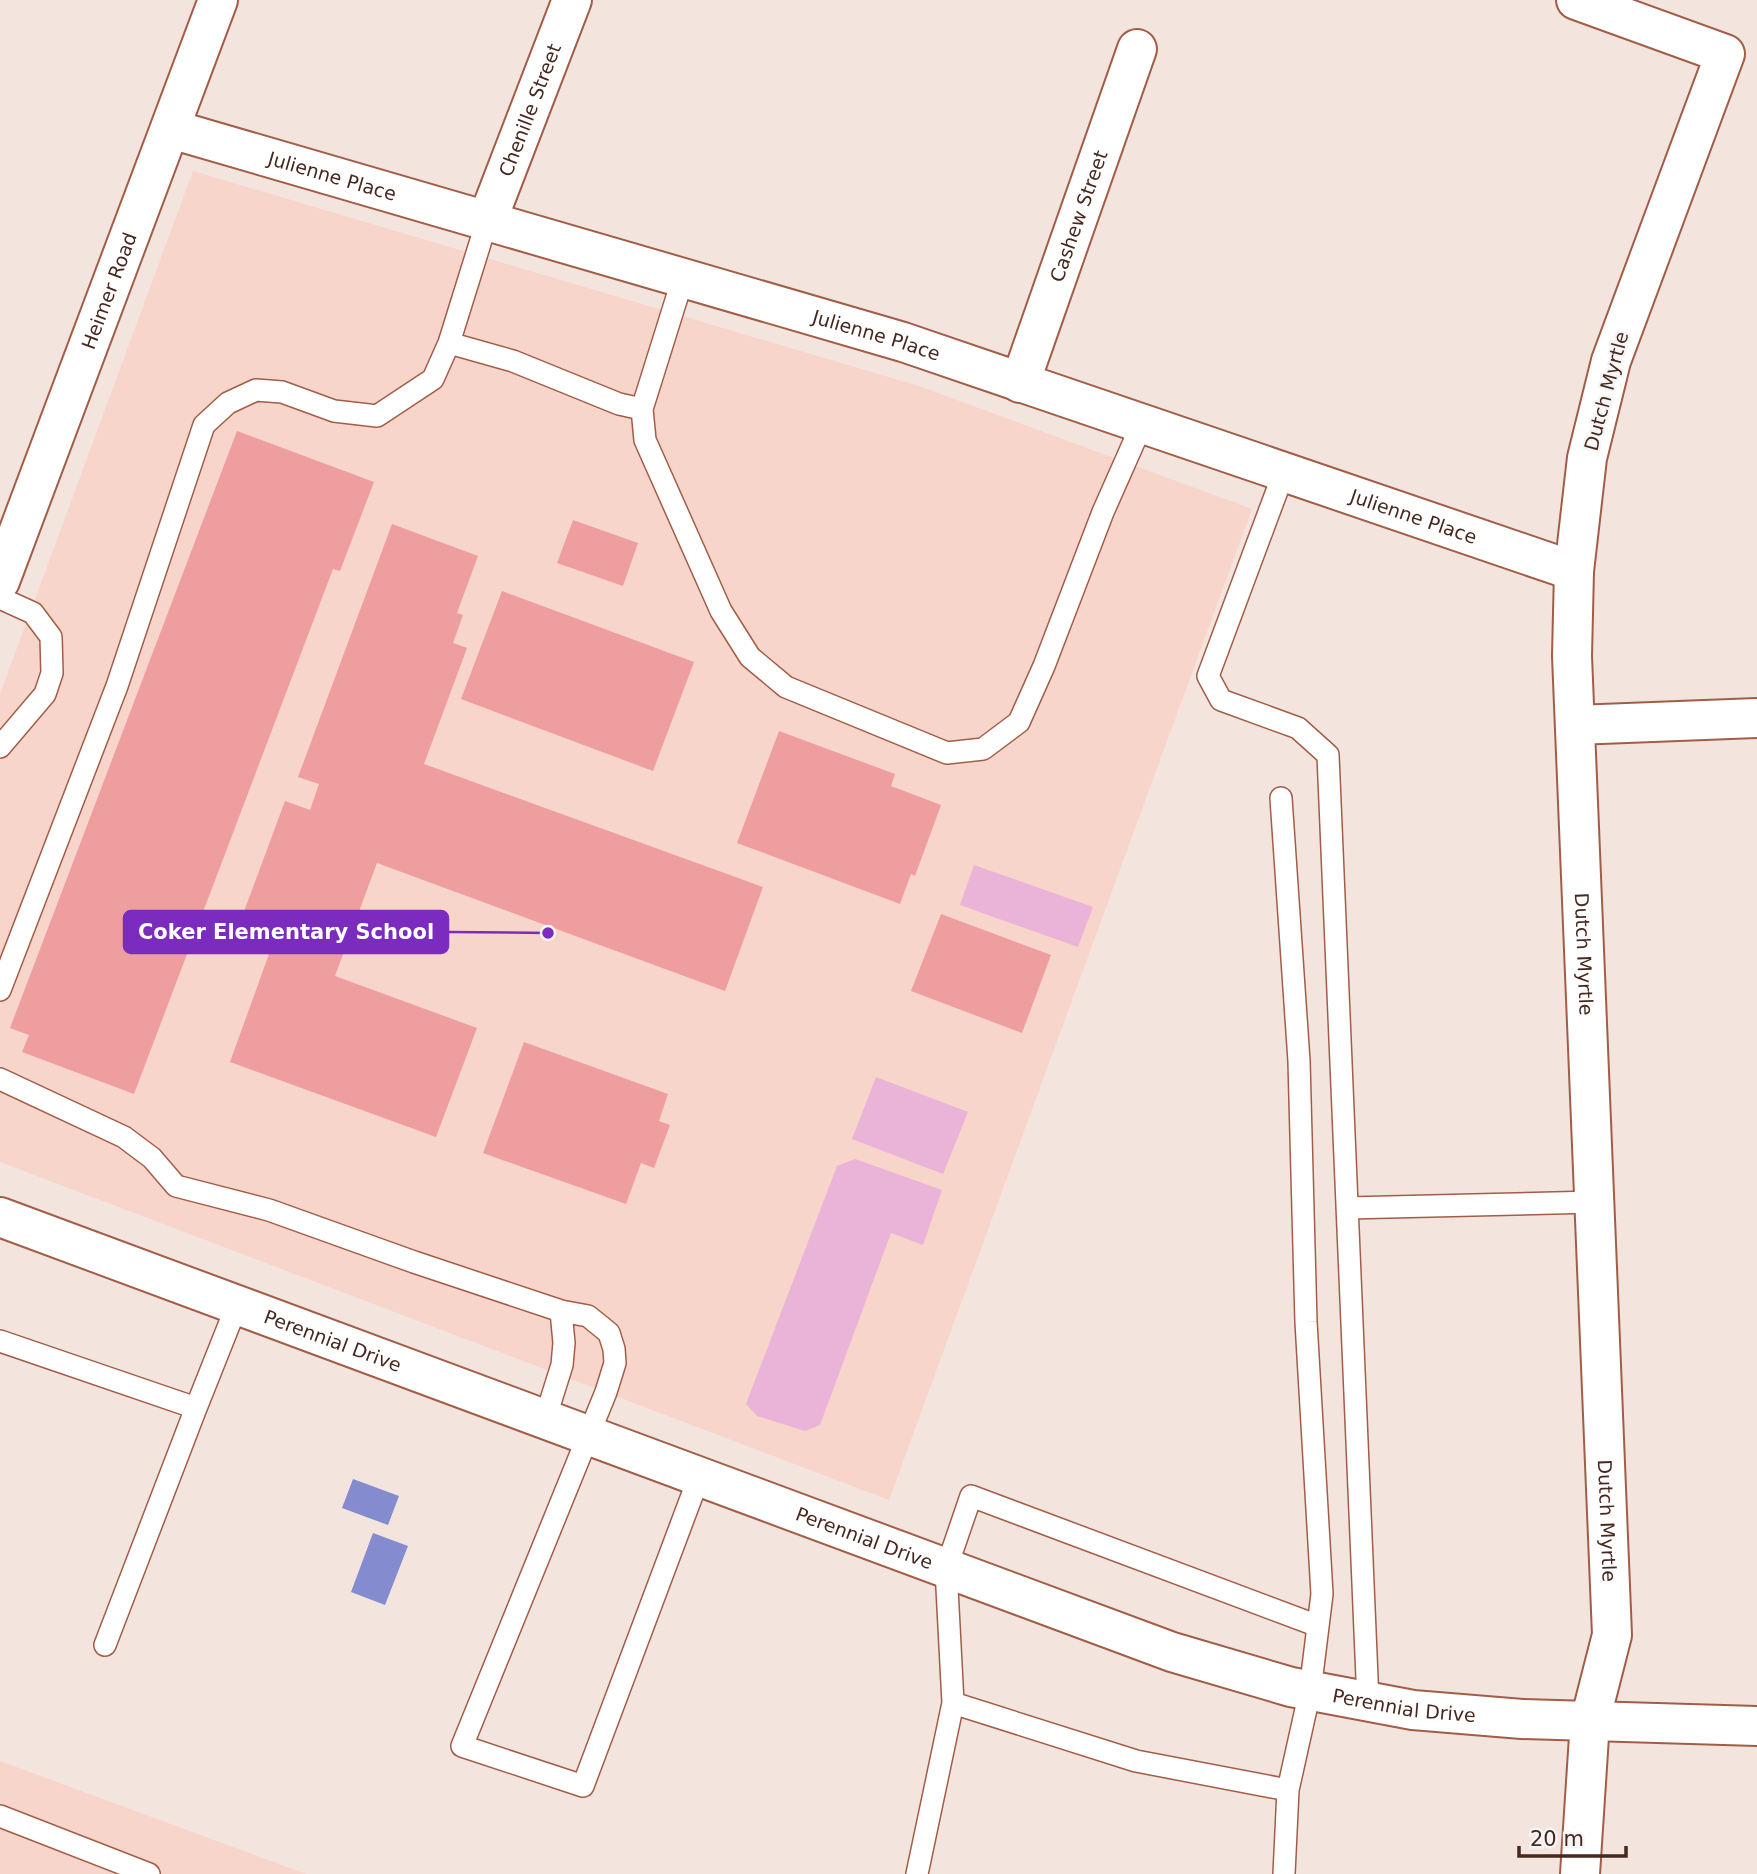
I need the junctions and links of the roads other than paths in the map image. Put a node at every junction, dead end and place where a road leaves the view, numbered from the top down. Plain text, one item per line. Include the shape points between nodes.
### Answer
1 (218, 0) edge
2 (572, 0) edge
3 (1576, 0) edge
4 (1136, 48) dead end
5 (171, 129) junction
6 (487, 221) junction
7 (683, 278) junction
8 (449, 343) junction
9 (1020, 383) junction
10 (642, 409) junction
11 (1142, 424) junction
12 (1284, 472) junction
13 (1574, 571) junction
14 (0, 581) edge
15 (0, 597) edge
16 (1757, 718) edge
17 (1575, 725) junction
18 (0, 747) edge
19 (1281, 798) dead end
20 (0, 990) edge
21 (0, 1079) edge
22 (1594, 1202) junction
23 (1347, 1208) junction
24 (0, 1217) edge
25 (237, 1305) junction
26 (561, 1311) junction
27 (0, 1341) edge
28 (196, 1408) junction
29 (545, 1419) junction
30 (587, 1436) junction
31 (699, 1477) junction
32 (946, 1569) junction
33 (1318, 1626) junction
34 (105, 1645) dead end
35 (1310, 1691) junction
36 (1368, 1702) junction
37 (953, 1703) junction
38 (1590, 1721) junction
39 (1757, 1726) edge
40 (1288, 1790) junction
41 (0, 1816) edge
42 (137, 1872) edge
43 (917, 1874) edge
44 (1284, 1874) edge
45 (1580, 1874) edge

1 - 5 street, Heimer Road
2 - 6 street, Chenille Street
3 - 13 street, Dutch Myrtle via 1725,54 1611,361 1587,458
4 - 9 street, Cashew Street
5 - 6 street, Julienne Place
5 - 14 street, Heimer Road
6 - 7 street, Julienne Place
6 - 8 lane
7 - 9 street, Julienne Place via 903,342
7 - 10 lane
8 - 10 lane via 513,361
8 - 20 lane via 433,379 377,416 334,411 282,392 256,390 228,403 204,425 117,685
9 - 11 street, Julienne Place
10 - 11 lane via 650,452 721,611 750,657 786,687 947,753 983,749 1019,722
11 - 12 street, Julienne Place
12 - 13 street, Julienne Place
12 - 23 lane via 1208,676 1221,700 1298,728 1328,755
13 - 17 street, Dutch Myrtle
15 - 18 lane via 33,613 51,637 52,673 45,694
16 - 17 street
17 - 22 street, Dutch Myrtle
19 - 33 lane via 1299,1061 1306,1322 1322,1594
21 - 26 lane via 124,1137 152,1158 176,1186 269,1210
22 - 23 lane
22 - 38 street, Dutch Myrtle via 1612,1635
23 - 36 lane
24 - 25 street, Perennial Drive
25 - 28 lane
25 - 29 street, Perennial Drive
26 - 29 lane via 562,1365
26 - 30 lane via 587,1316 609,1334 614,1349 615,1363
27 - 28 lane
28 - 34 lane
29 - 30 street, Perennial Drive
30 - 31 street, Perennial Drive
30 - 31 lane via 461,1746 583,1787
31 - 32 street, Perennial Drive
32 - 33 lane via 971,1496
32 - 35 street, Perennial Drive via 1172,1652
32 - 37 lane
33 - 35 lane
35 - 36 street, Perennial Drive
35 - 40 lane
36 - 38 street, Perennial Drive via 1494,1717
37 - 40 lane via 1136,1760
37 - 43 lane
38 - 39 street, Perennial Drive
38 - 45 street, Dutch Myrtle
40 - 44 lane
41 - 42 lane

